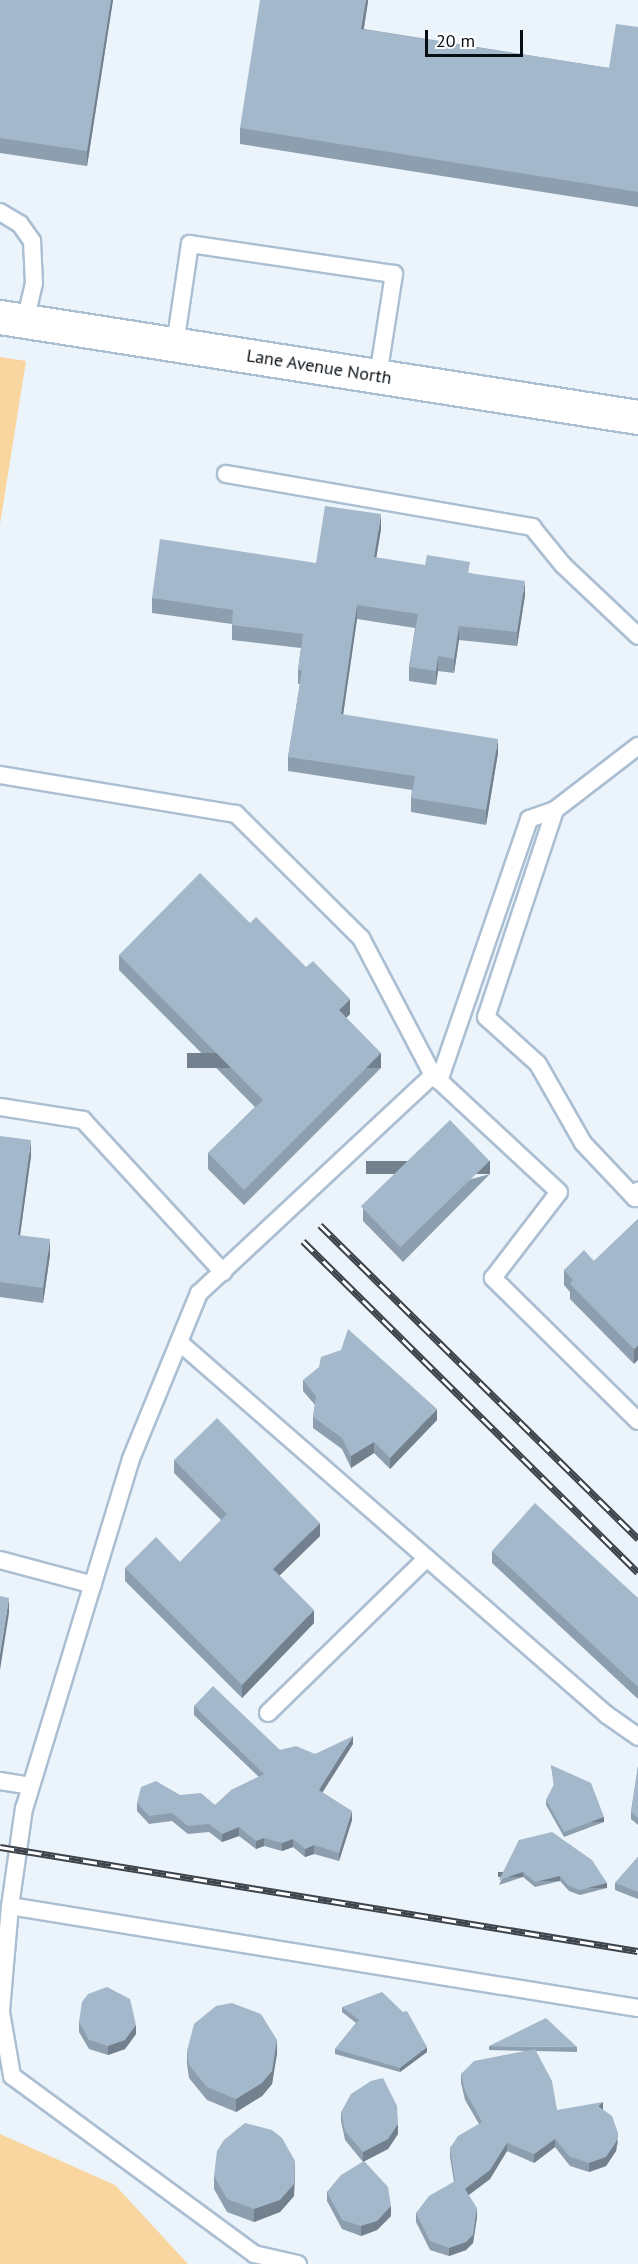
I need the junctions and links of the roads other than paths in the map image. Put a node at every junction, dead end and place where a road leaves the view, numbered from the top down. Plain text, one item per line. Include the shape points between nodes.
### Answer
1 (0, 212) edge
2 (13, 319) edge
3 (175, 345) junction
4 (378, 376) junction
5 (638, 417) edge
6 (226, 474) dead end
7 (638, 636) edge
8 (638, 746) edge
9 (0, 775) edge
10 (555, 810) junction
11 (436, 1078) junction
12 (0, 1107) edge
13 (638, 1191) edge
14 (223, 1272) junction
15 (179, 1342) junction
16 (638, 1422) edge
17 (427, 1558) junction
18 (0, 1560) edge
19 (93, 1585) junction
20 (268, 1713) dead end
21 (638, 1737) edge
22 (0, 1781) edge
23 (31, 1786) junction
24 (10, 1906) junction
25 (638, 2008) edge
26 (298, 2264) edge

1 - 2 lane via 20,224 32,241 34,283
2 - 3 main road, Lane Avenue North
3 - 4 main road, Lane Avenue North
3 - 4 lane via 190,244 394,274
4 - 5 main road, Lane Avenue North
6 - 7 lane via 532,527 563,565
8 - 10 lane
9 - 11 lane via 236,814 361,938
10 - 11 lane via 529,819
10 - 13 lane via 486,1017 538,1064 583,1143 635,1198
11 - 14 lane
11 - 16 lane via 559,1192 493,1278
12 - 14 lane via 83,1120
14 - 15 lane via 199,1293
15 - 17 lane
15 - 19 lane via 131,1459
17 - 20 lane
17 - 21 lane via 607,1715
18 - 19 lane
19 - 23 lane
22 - 23 lane
23 - 24 lane
24 - 25 lane
24 - 26 lane via 0,2013 12,2076 254,2254

